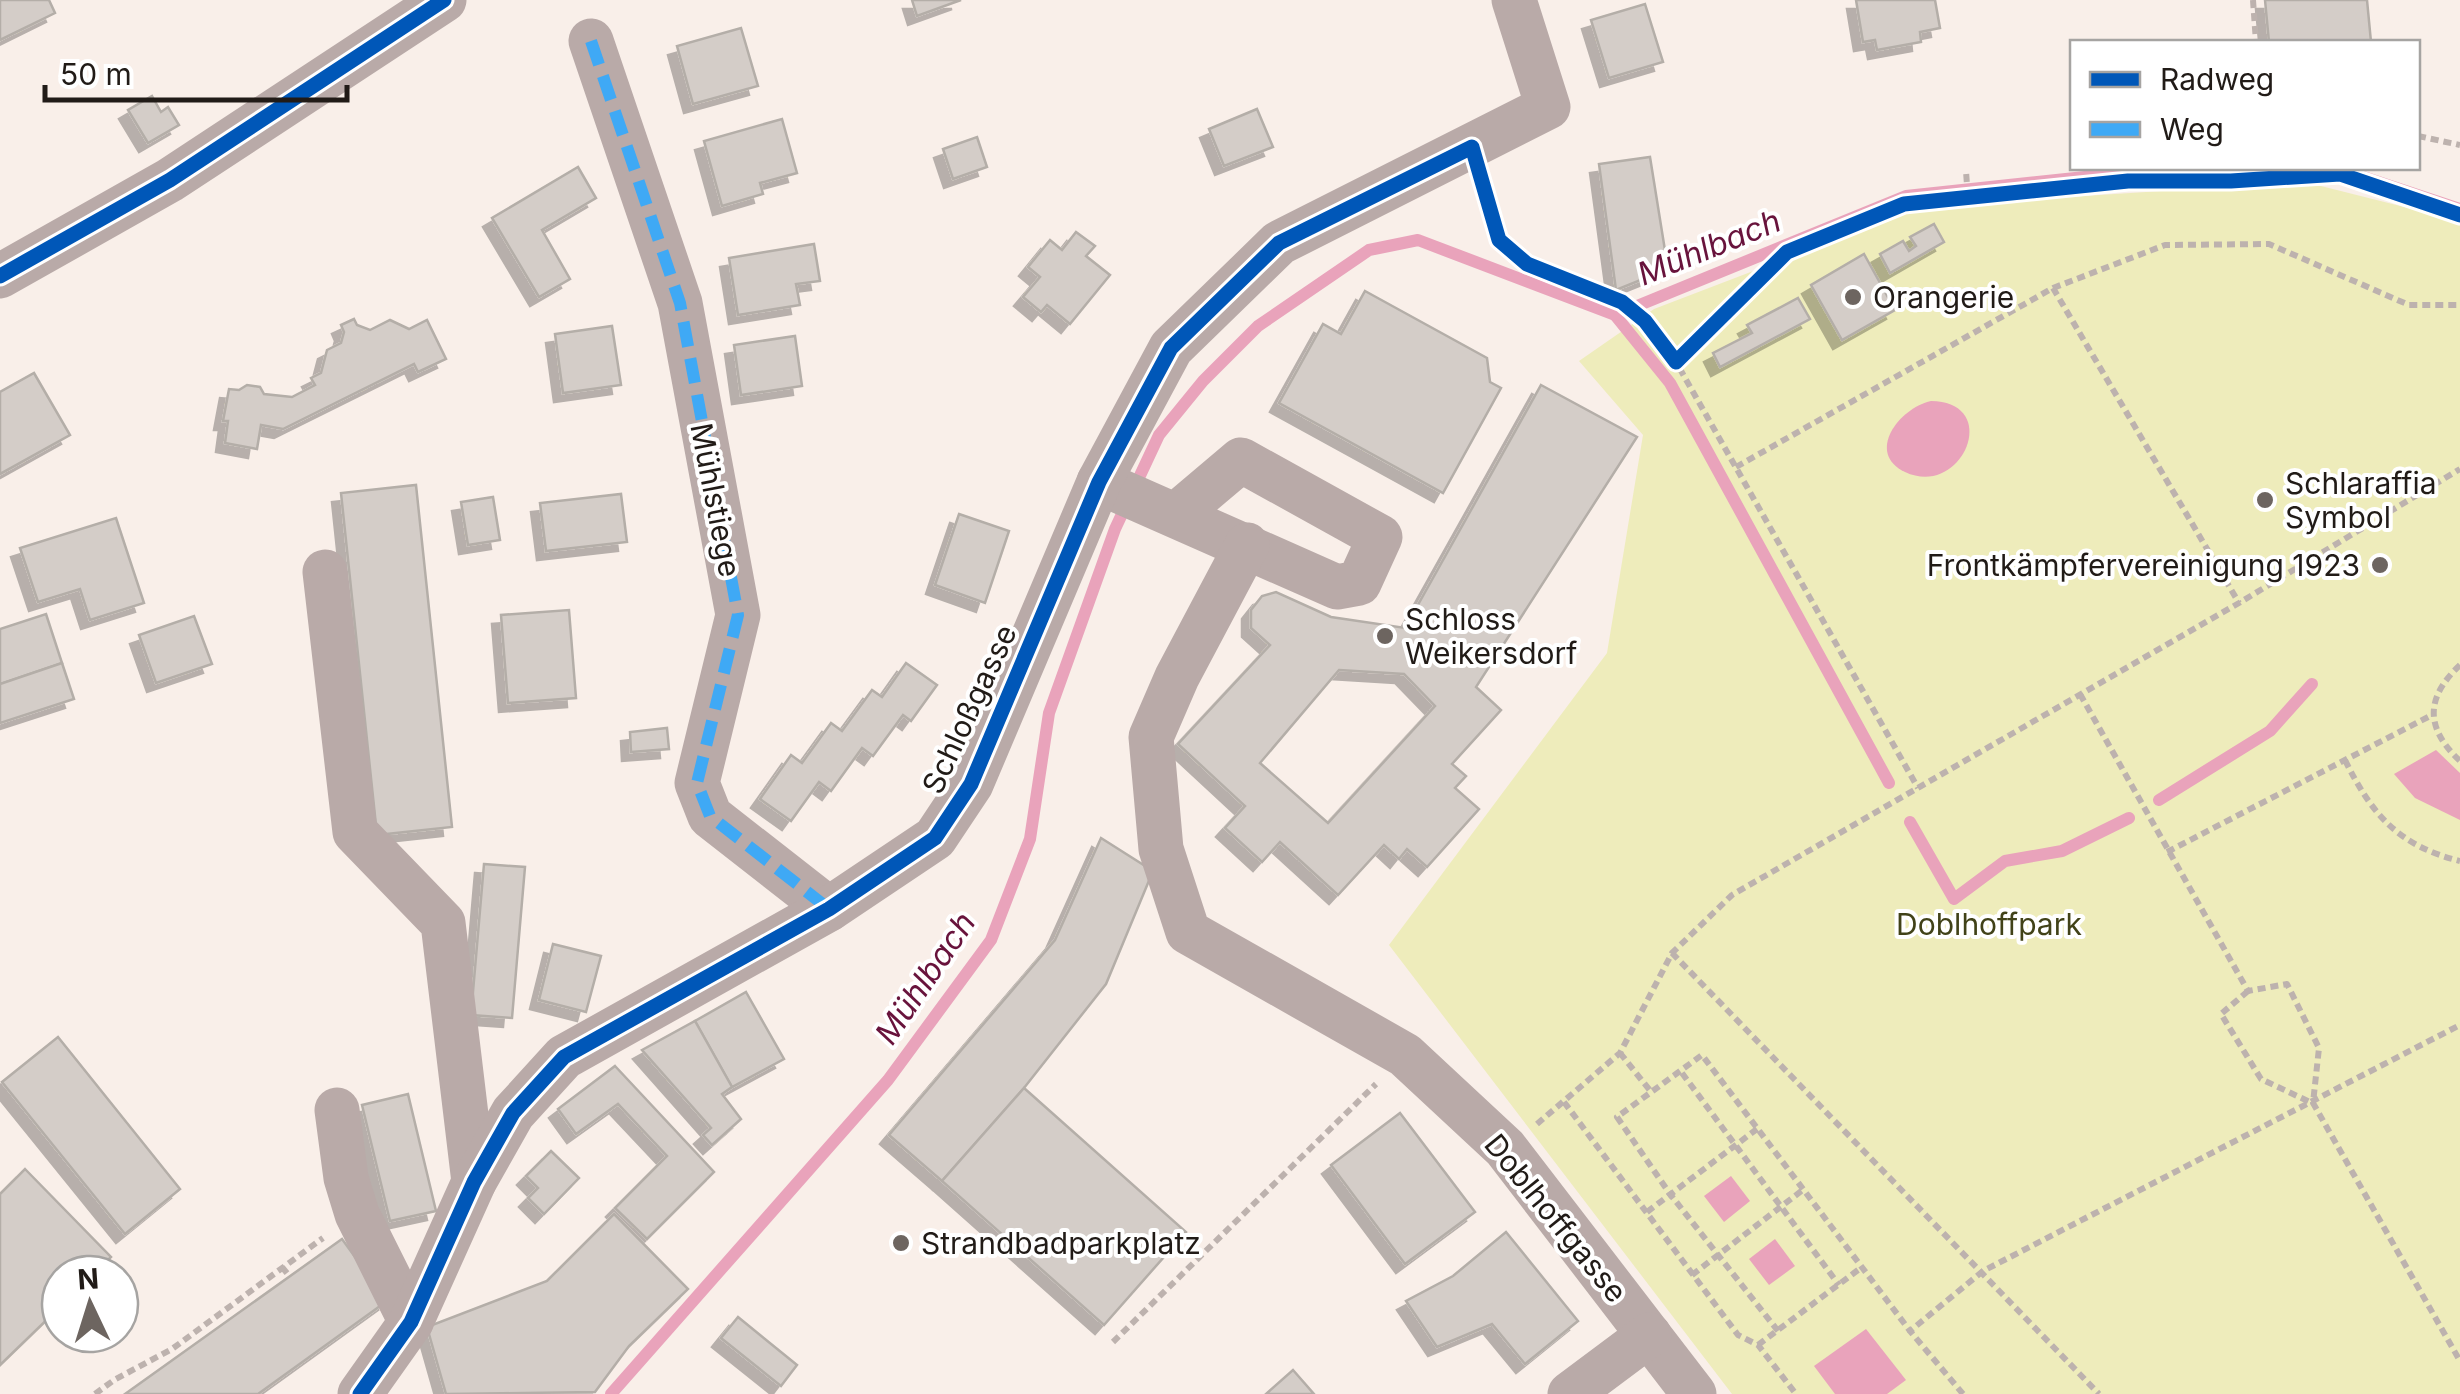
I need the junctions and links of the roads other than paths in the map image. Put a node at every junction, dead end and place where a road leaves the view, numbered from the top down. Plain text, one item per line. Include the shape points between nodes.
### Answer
1 (444, 0) edge
2 (1514, 0) edge
3 (591, 41) dead end
4 (0, 276) edge
5 (1135, 497) junction
6 (1247, 545) junction
7 (325, 572) dead end
8 (829, 909) junction
9 (338, 1110) dead end
10 (474, 1182) junction
11 (411, 1322) junction
12 (1649, 1336) junction
13 (360, 1394) edge
14 (1570, 1394) edge
15 (1694, 1394) edge

1 - 4 street via 170,180
2 - 5 street, Schloßgasse via 1548,107 1279,242 1171,348
3 - 8 street, Mühlstiege via 680,303 738,614 697,783 710,816
5 - 6 street
5 - 6 street via 1241,460 1380,538 1358,582 1337,588
5 - 8 street, Schloßgasse via 935,838
6 - 12 street, Doblhoffgasse via 1150,737 1161,848 1188,932 1405,1055 1505,1148
7 - 10 street via 355,832 442,923
8 - 10 street, Schloßgasse via 564,1057 513,1113
9 - 11 street via 357,1214
10 - 11 street, Schloßgasse
11 - 13 street, Schloßgasse
12 - 14 street
12 - 15 street, Doblhoffgasse

